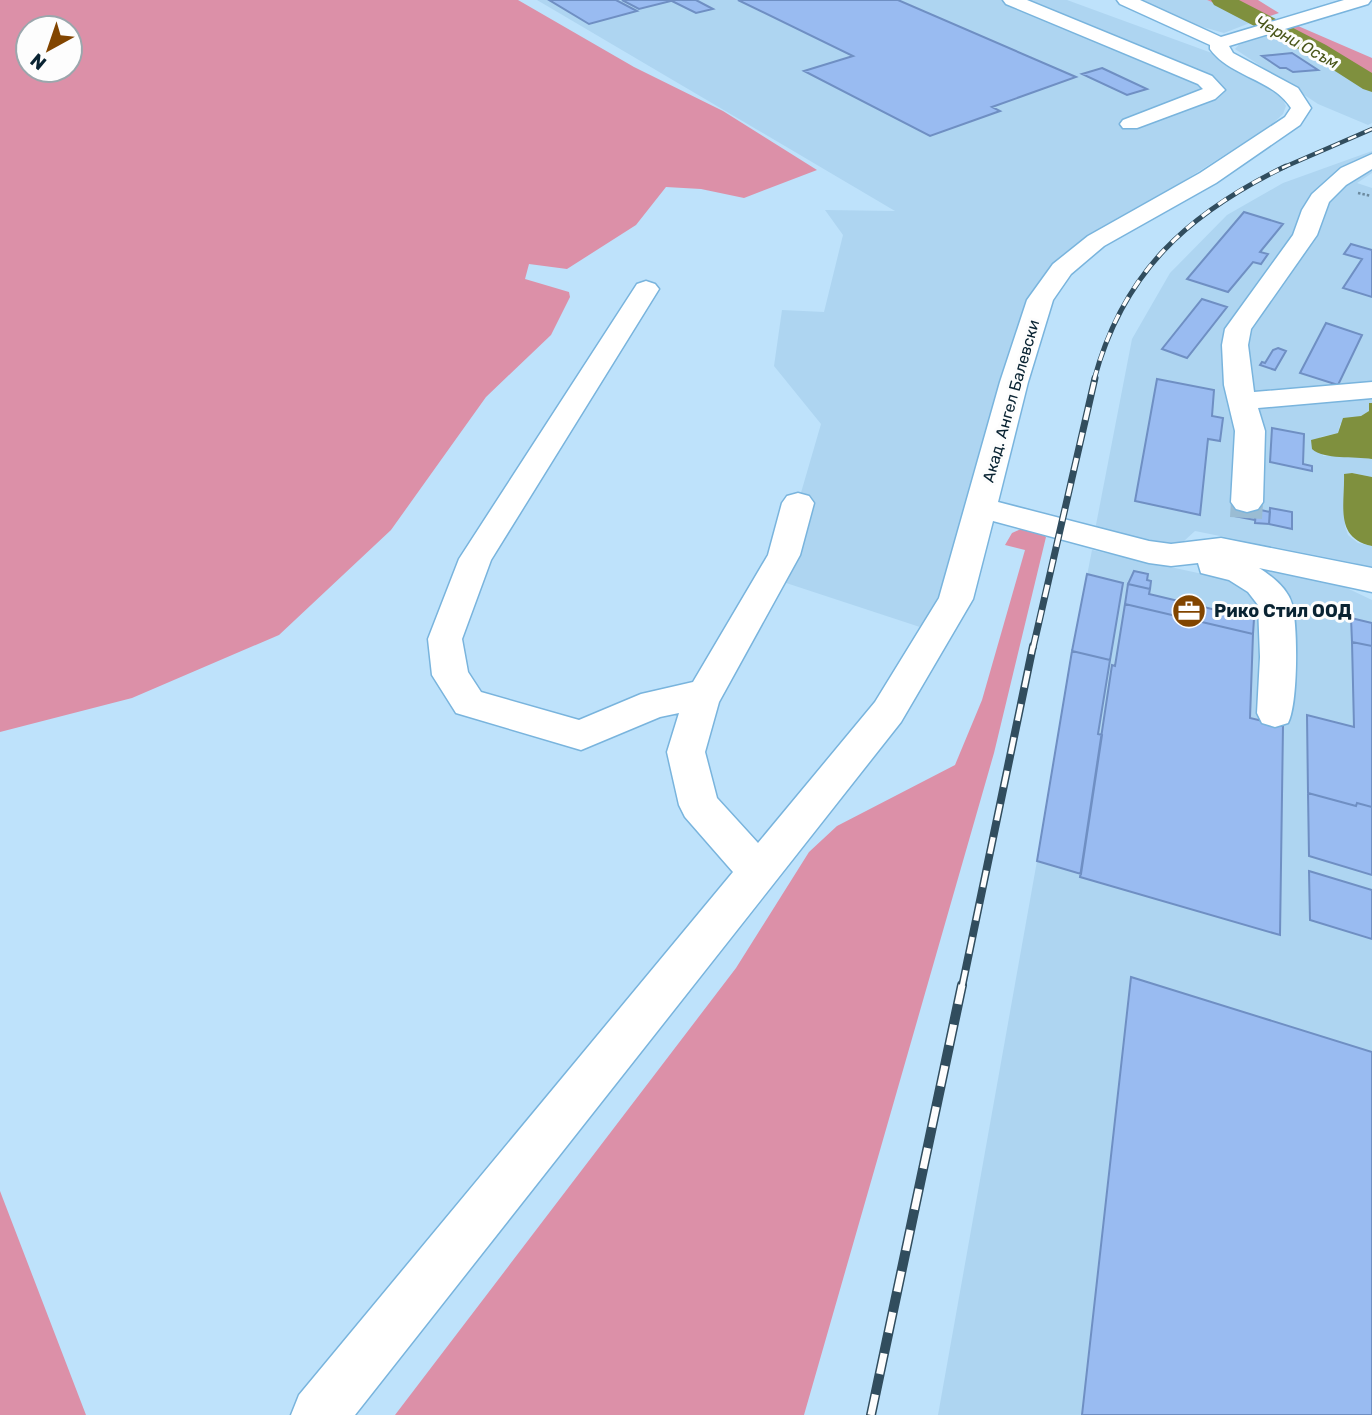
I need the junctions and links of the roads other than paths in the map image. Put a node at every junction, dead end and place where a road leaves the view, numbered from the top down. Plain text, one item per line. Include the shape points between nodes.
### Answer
1 (1012, 0) edge
2 (1126, 0) edge
3 (1362, 0) edge
4 (1197, 34) junction
5 (1220, 43) junction
6 (1138, 54) junction
7 (1130, 124) dead end
8 (1372, 161) edge
9 (646, 289) dead end
10 (1372, 390) edge
11 (1242, 401) junction
12 (798, 503) dead end
13 (981, 508) junction
14 (1244, 554) junction
15 (1171, 555) junction
16 (1372, 580) edge
17 (705, 694) junction
18 (1275, 713) dead end
19 (758, 871) junction
20 (319, 1415) edge

1 - 6 street
2 - 4 street
3 - 5 street
4 - 5 street
4 - 6 street
5 - 13 street, Акад. Ангел Балевски via 1219,50 1226,57 1291,92 1301,108 1293,121 1208,178 1096,241 1062,269 1040,300
6 - 7 street via 1205,80 1215,90
8 - 11 street via 1336,181 1318,202 1307,220 1305,235 1238,329 1235,345
9 - 17 street via 475,559 444,639 450,675 469,703 582,735 654,704
10 - 11 street
11 - 14 street via 1250,431
12 - 17 street via 784,555
13 - 15 street
13 - 19 street, Акад. Ангел Балевски via 956,599 888,712
14 - 15 street via 1207,549
14 - 16 lane
15 - 18 street via 1239,571 1259,584 1275,603
17 - 19 street via 686,752 699,805
19 - 20 street, Акад. Ангел Балевски

